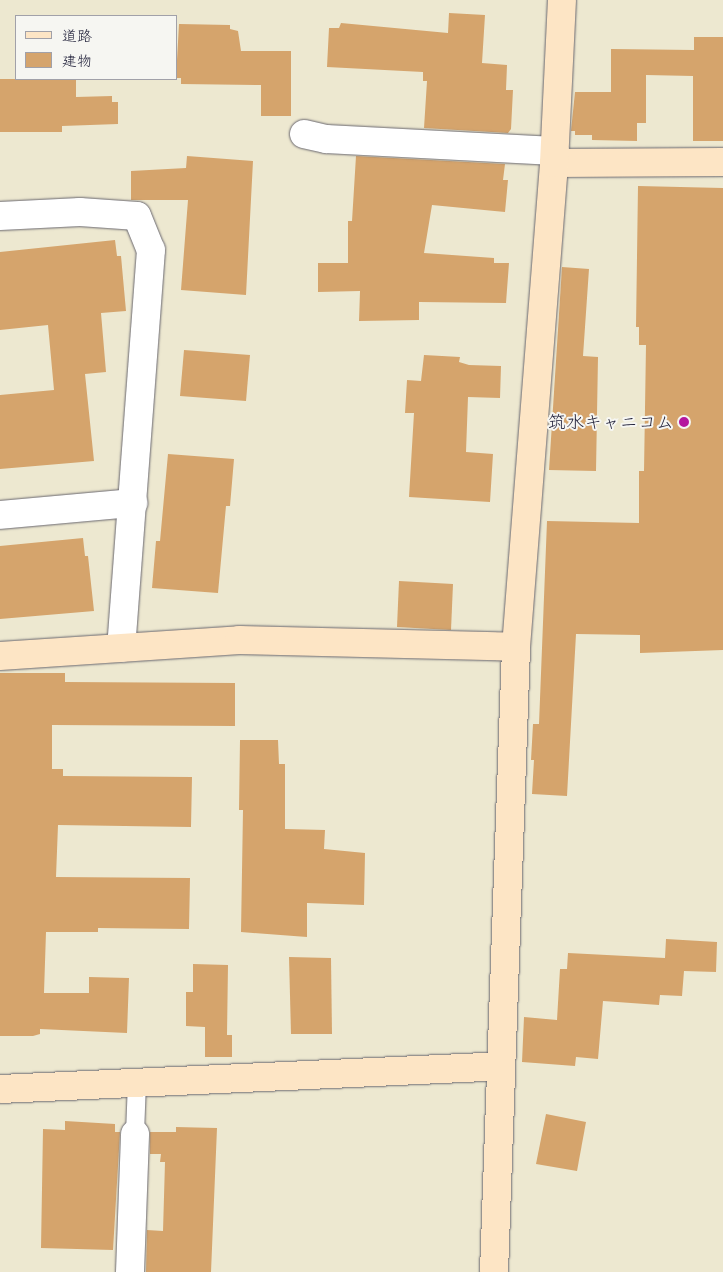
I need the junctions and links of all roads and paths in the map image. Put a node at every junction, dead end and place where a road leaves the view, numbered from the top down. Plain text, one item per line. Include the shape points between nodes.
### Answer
1 (562, 0) edge
2 (304, 134) dead end
3 (554, 157) junction
4 (723, 162) edge
5 (0, 216) edge
6 (133, 503) junction
7 (0, 515) edge
8 (516, 647) junction
9 (121, 648) junction
10 (0, 656) edge
11 (499, 1066) junction
12 (137, 1083) junction
13 (0, 1089) edge
14 (135, 1134) joint
15 (130, 1272) edge
16 (494, 1272) edge

1 - 3 street
2 - 3 street via 326,139
3 - 4 street
3 - 8 street
5 - 6 street via 80,212 137,216 151,250
6 - 7 street
6 - 9 street
8 - 9 street via 239,640
8 - 11 street
9 - 10 street
11 - 12 street
11 - 16 street
12 - 13 street
12 - 14 lane
14 - 15 street

